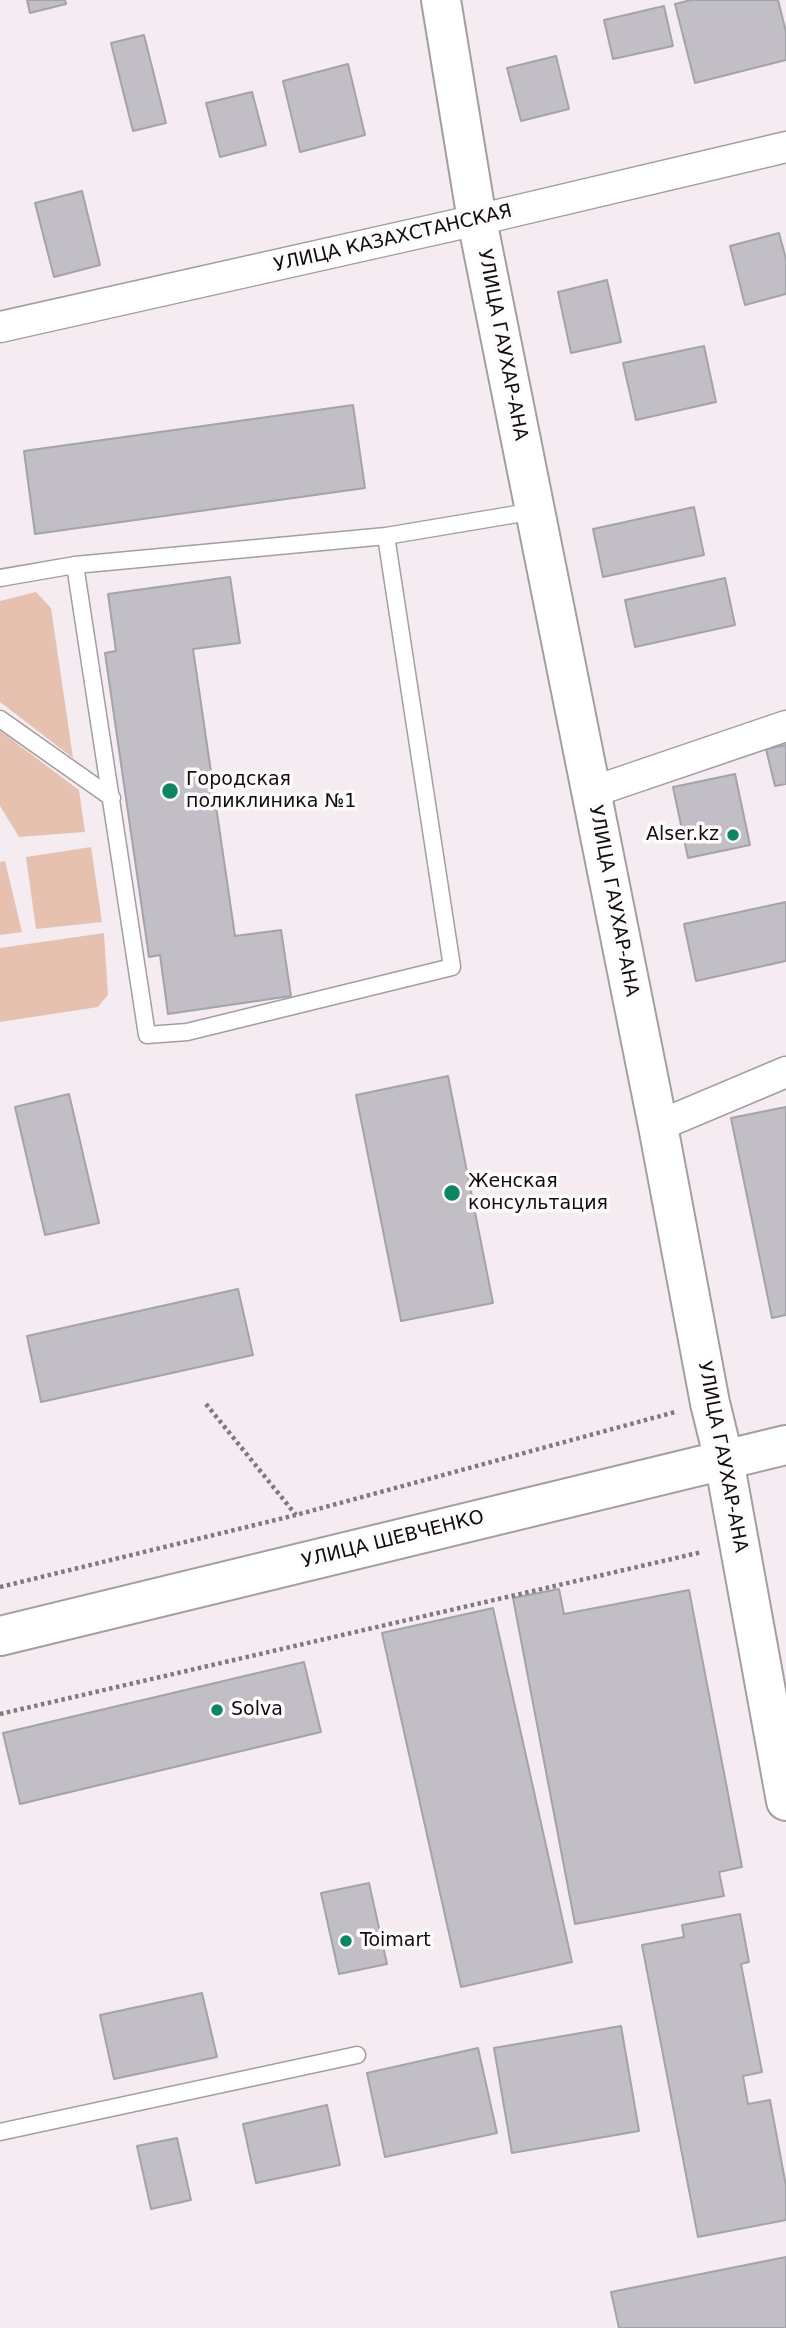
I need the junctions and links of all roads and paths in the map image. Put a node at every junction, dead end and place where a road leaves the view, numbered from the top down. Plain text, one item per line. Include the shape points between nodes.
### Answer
1 (441, 0) edge
2 (786, 147) edge
3 (477, 220) junction
4 (0, 327) edge
5 (535, 511) junction
6 (386, 536) junction
7 (75, 565) junction
8 (0, 578) edge
9 (0, 719) edge
10 (786, 726) edge
11 (592, 792) junction
12 (112, 798) junction
13 (786, 1072) edge
14 (658, 1126) junction
15 (710, 1403) junction
16 (206, 1404) dead end
17 (786, 1445) edge
18 (724, 1460) junction
19 (296, 1515) junction
20 (739, 1543) junction
21 (0, 1587) edge
22 (0, 1636) edge
23 (0, 1714) edge
24 (786, 1801) edge
25 (357, 2055) dead end
26 (0, 2132) edge

1 - 3 street, УЛИЦА ГАУХАР-АНА
2 - 3 street, УЛИЦА КАЗАХСТАНСКАЯ
3 - 4 street, УЛИЦА КАЗАХСТАНСКАЯ
3 - 5 street, УЛИЦА ГАУХАР-АНА
5 - 6 lane
5 - 11 street, УЛИЦА ГАУХАР-АНА
6 - 7 lane
6 - 12 lane via 452,967 187,1032 147,1035
7 - 8 lane
7 - 12 lane
9 - 12 lane
10 - 11 street
11 - 14 street, УЛИЦА ГАУХАР-АНА
13 - 14 street
14 - 15 street, УЛИЦА ГАУХАР-АНА
15 - 18 street, УЛИЦА ГАУХАР-АНА
15 - 19 path
16 - 19 path
17 - 18 street, УЛИЦА ШЕВЧЕНКО
18 - 20 street, УЛИЦА ГАУХАР-АНА
18 - 22 street, УЛИЦА ШЕВЧЕНКО
19 - 21 path
20 - 23 path
20 - 24 street, УЛИЦА ГАУХАР-АНА
25 - 26 lane

